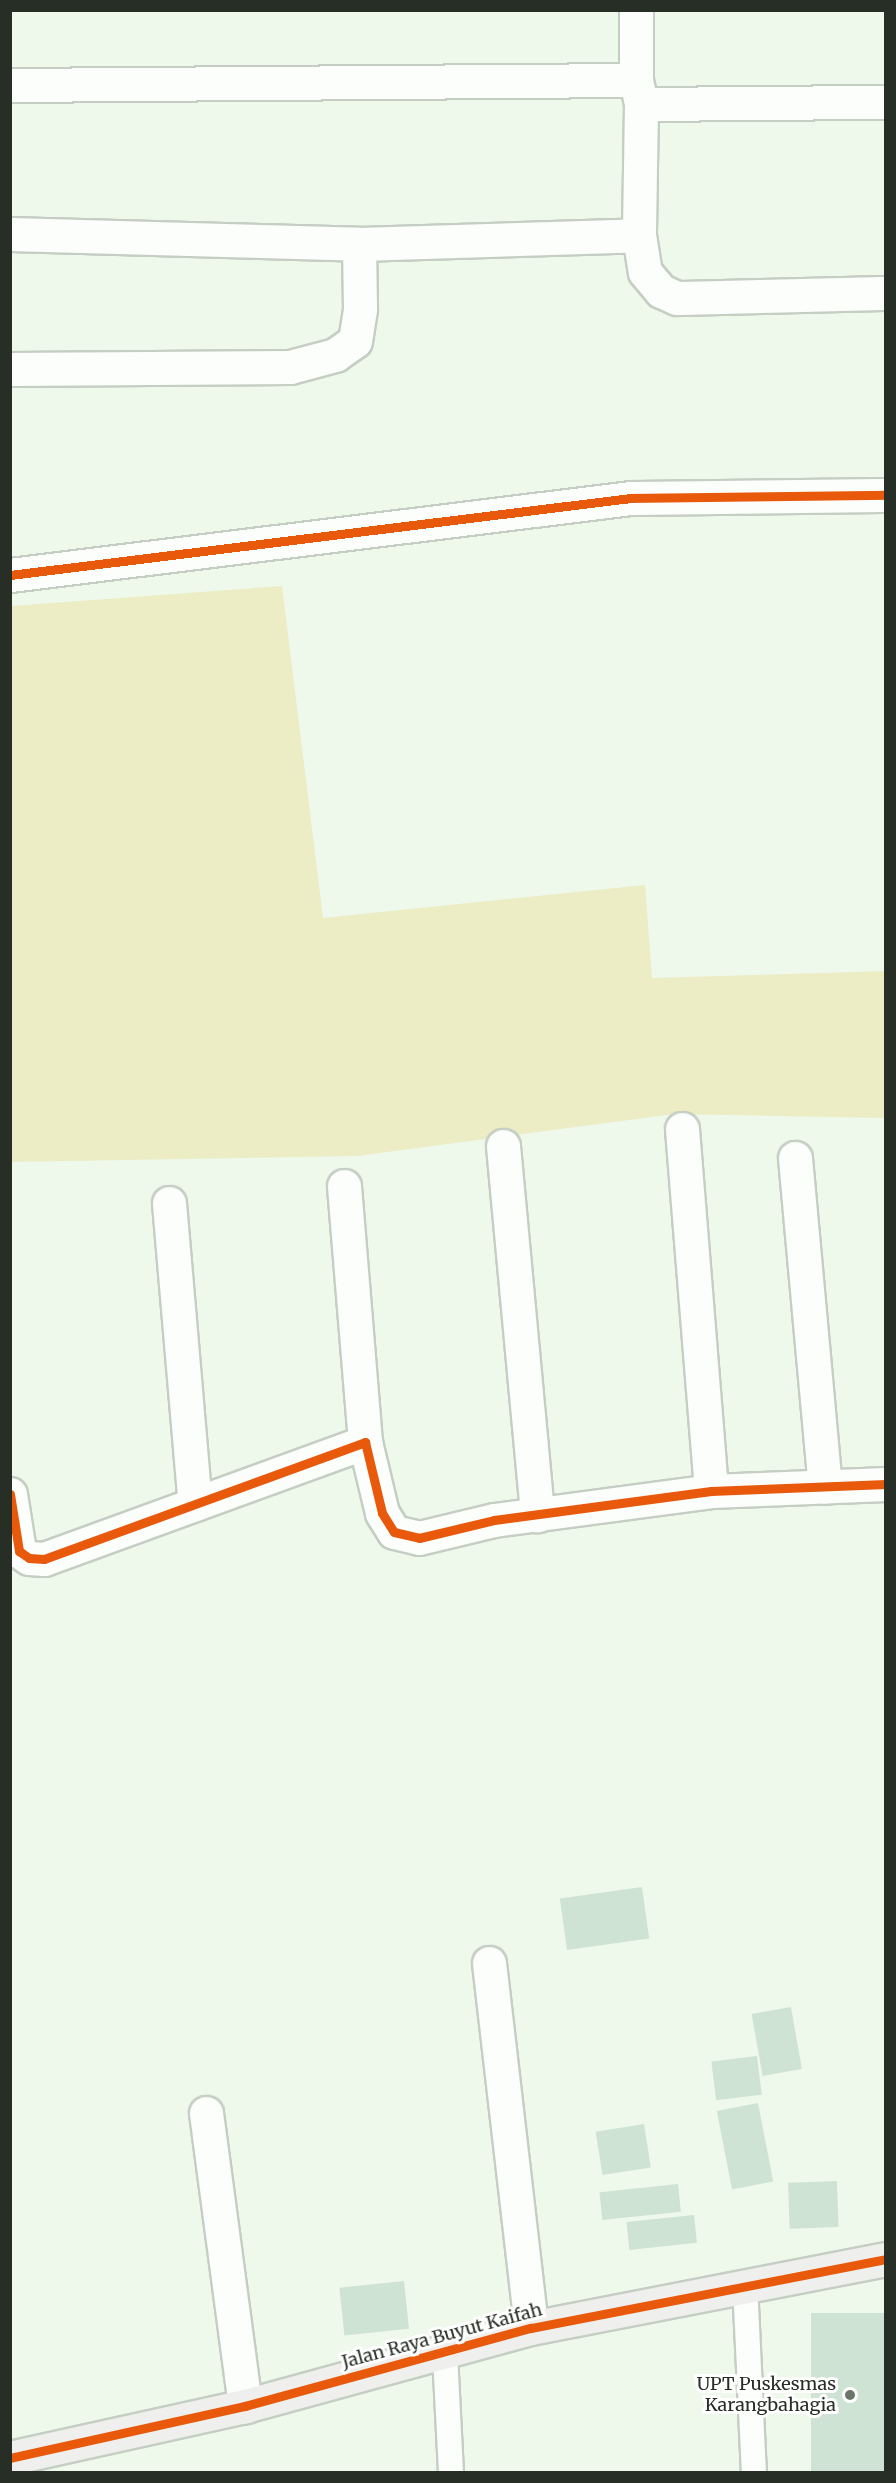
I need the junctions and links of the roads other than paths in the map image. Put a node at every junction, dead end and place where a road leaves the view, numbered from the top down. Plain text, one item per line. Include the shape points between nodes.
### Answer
1 (636, 10) edge
2 (10, 85) edge
3 (638, 92) junction
4 (885, 102) edge
5 (10, 234) edge
6 (639, 235) junction
7 (359, 244) junction
8 (885, 293) edge
9 (10, 369) edge
10 (885, 495) edge
11 (10, 575) edge
12 (682, 1129) dead end
13 (503, 1146) dead end
14 (795, 1158) dead end
15 (344, 1186) dead end
16 (169, 1203) dead end
17 (365, 1442) junction
18 (885, 1484) edge
19 (825, 1487) junction
20 (711, 1491) junction
21 (11, 1496) edge
22 (195, 1504) junction
23 (537, 1515) junction
24 (489, 1963) dead end
25 (206, 2113) dead end
26 (885, 2259) edge
27 (745, 2284) junction
28 (531, 2328) junction
29 (445, 2354) junction
30 (245, 2406) junction
31 (10, 2458) edge
32 (451, 2472) edge
33 (754, 2472) edge

1 - 3 street
2 - 3 street
3 - 4 street
3 - 6 street
5 - 7 street
6 - 7 street
6 - 8 street via 645,272 661,291 677,298
7 - 9 street via 360,308 355,341 335,356 290,367
10 - 11 street via 631,498
12 - 20 street
13 - 23 street
14 - 19 street
15 - 17 street
16 - 22 street
17 - 22 street
17 - 23 street via 382,1513 394,1532 419,1538 494,1520
18 - 19 street
19 - 20 street
20 - 23 street
21 - 22 street via 20,1551 29,1558 44,1559
24 - 28 street
25 - 30 street
26 - 27 street, Jalan Raya Buyut Kaifah
27 - 28 street, Jalan Raya Buyut Kaifah
27 - 33 lane
28 - 29 street, Jalan Raya Buyut Kaifah
29 - 30 street, Jalan Raya Buyut Kaifah
29 - 32 lane
30 - 31 street, Jalan Raya Buyut Kaifah

